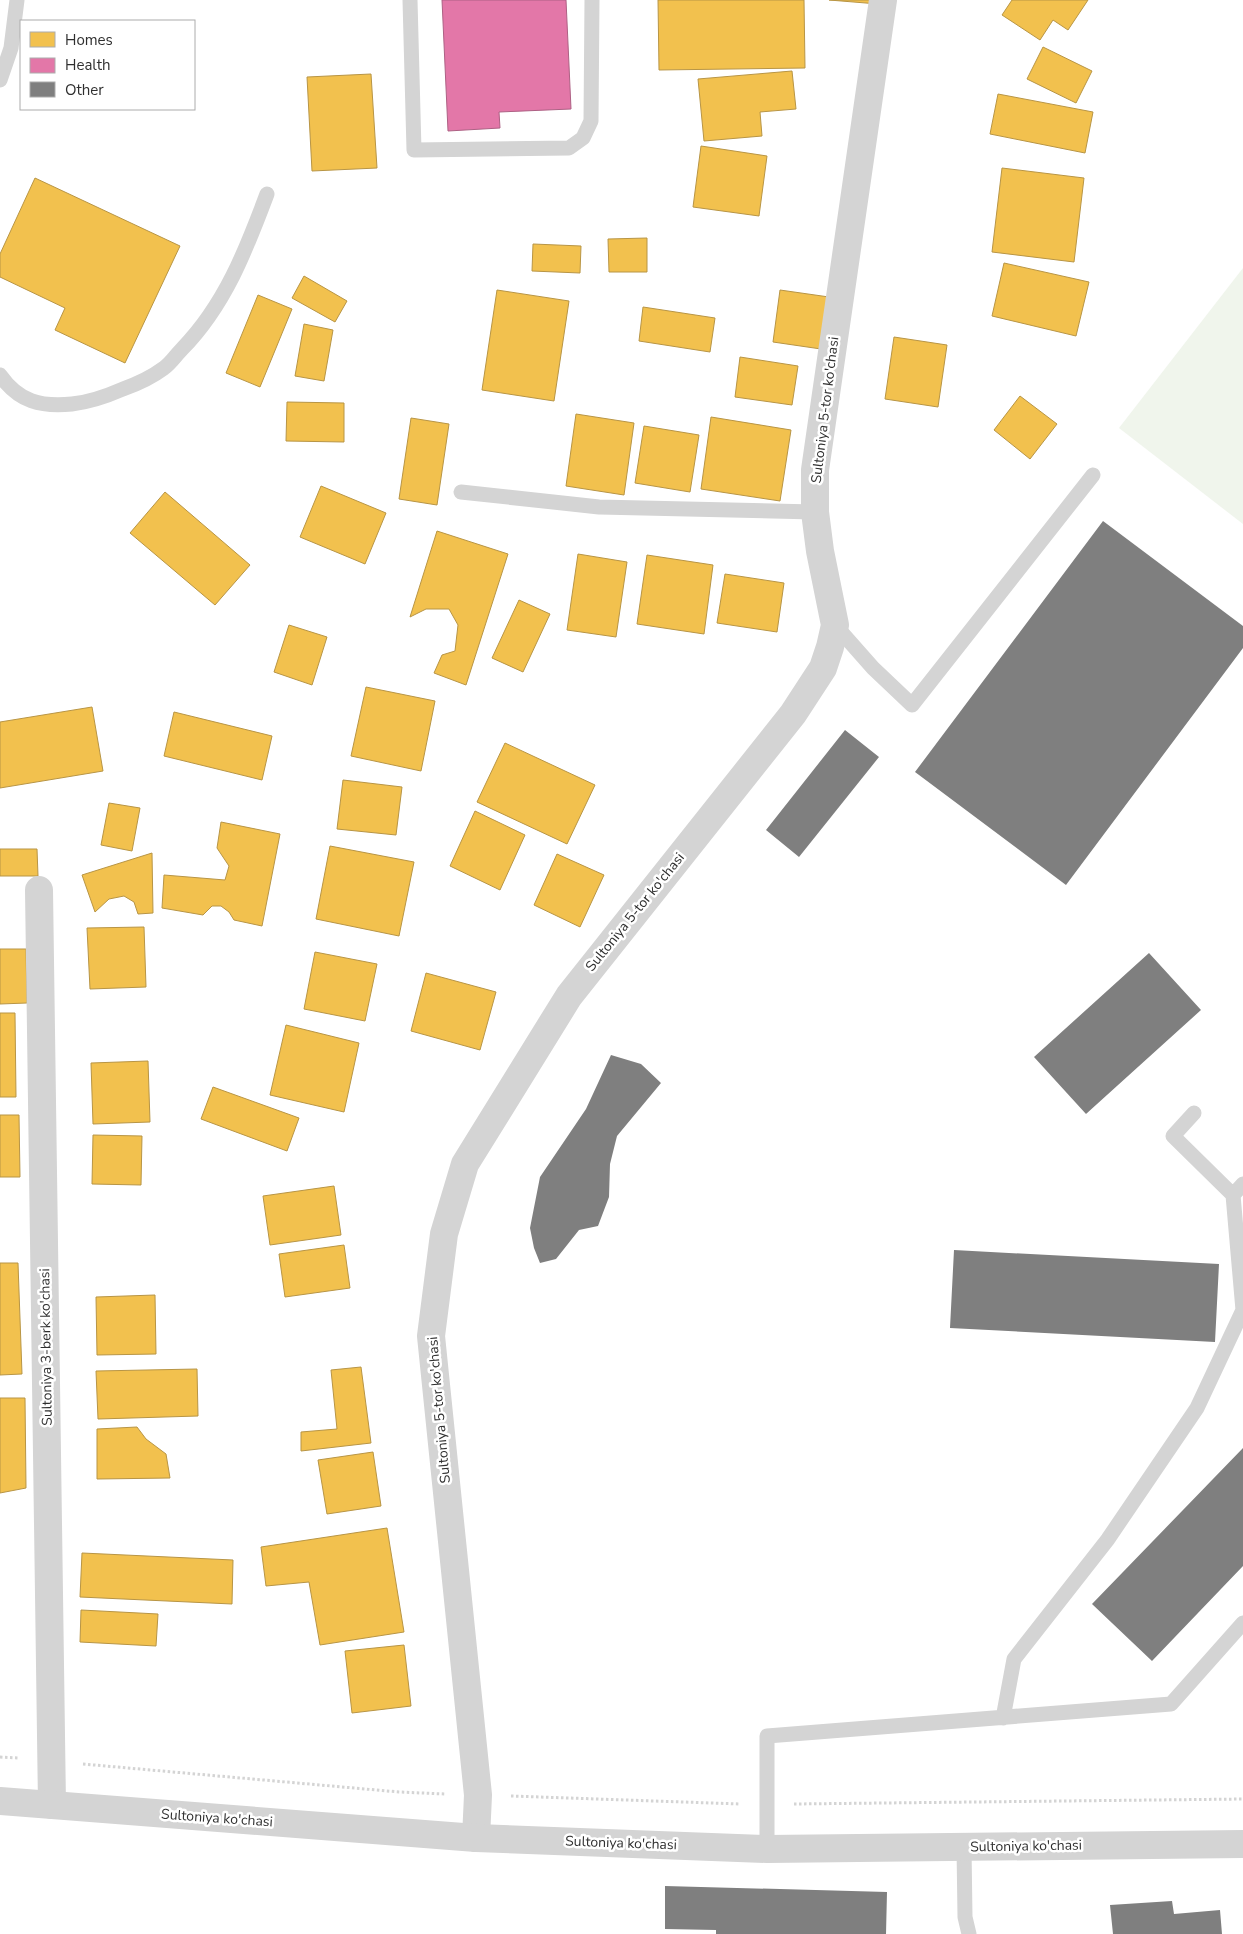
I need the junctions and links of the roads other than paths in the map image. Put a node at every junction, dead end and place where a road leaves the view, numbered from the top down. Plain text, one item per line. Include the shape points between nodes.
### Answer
1 (17, 0) edge
2 (410, 0) edge
3 (592, 0) edge
4 (883, 0) edge
5 (0, 80) edge
6 (267, 194) dead end
7 (0, 375) edge
8 (1093, 475) dead end
9 (460, 492) dead end
10 (816, 512) junction
11 (835, 625) junction
12 (39, 890) dead end
13 (1194, 1112) dead end
14 (1238, 1189) edge
15 (1243, 1623) edge
16 (1003, 1718) junction
17 (0, 1801) edge
18 (52, 1805) junction
19 (476, 1838) junction
20 (1243, 1844) edge
21 (964, 1847) junction
22 (767, 1849) junction
23 (969, 1934) edge

1 - 5 lane via 11,48
2 - 3 lane via 414,150 569,148 583,138 591,122
4 - 10 street, Sultoniya 5-tor ko'chasi via 815,470
6 - 7 lane via 222,299 195,336 164,368 104,398 53,406 24,400
8 - 11 lane via 912,705 872,668
9 - 10 lane via 599,507
10 - 11 street, Sultoniya 5-tor ko'chasi via 820,551
11 - 19 street, Sultoniya 5-tor ko'chasi via 822,668 793,714 568,996 466,1164 444,1234 431,1336 478,1795
12 - 18 street, Sultoniya 3-berk ko'chasi
13 - 14 lane via 1172,1136
14 - 16 lane via 1243,1310 1196,1408 1108,1539 1014,1659
15 - 16 lane via 1171,1704
16 - 22 lane via 767,1736
17 - 18 street, Sultoniya ko'chasi
18 - 19 street, Sultoniya ko'chasi
19 - 22 street, Sultoniya ko'chasi
20 - 21 street, Sultoniya ko'chasi
21 - 22 street, Sultoniya ko'chasi
21 - 23 lane via 965,1917

